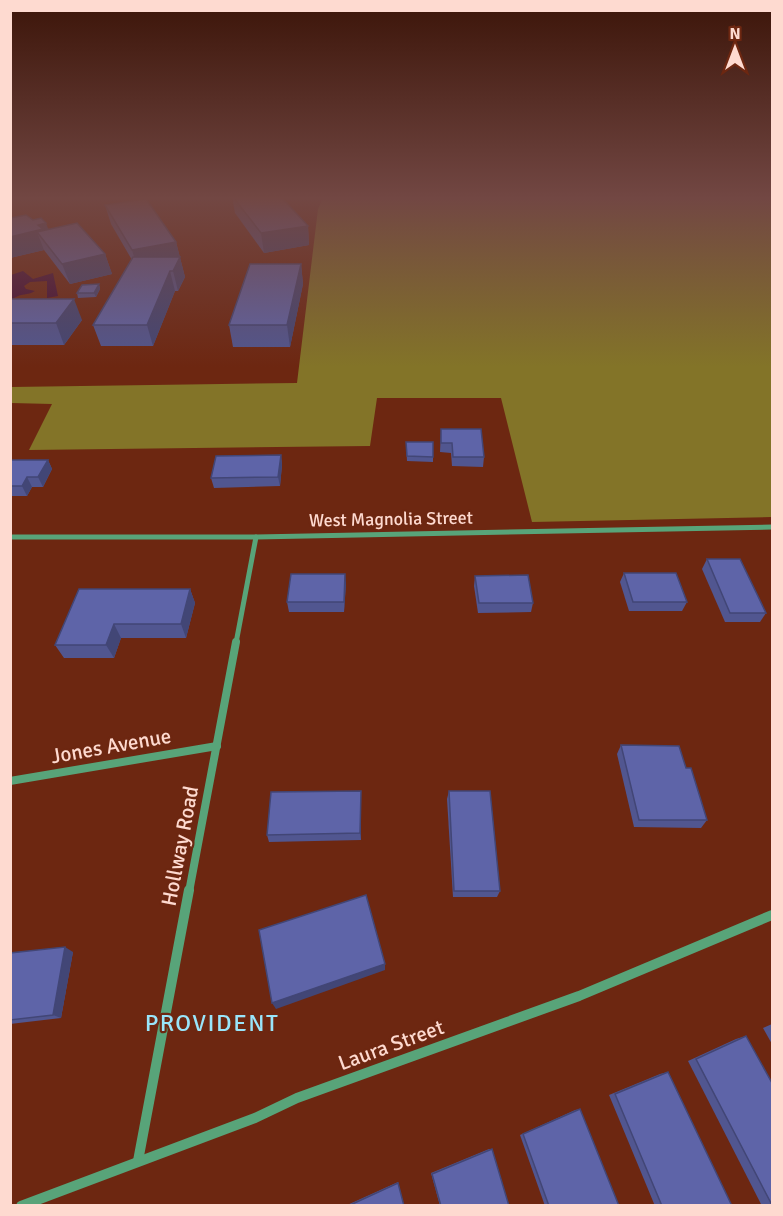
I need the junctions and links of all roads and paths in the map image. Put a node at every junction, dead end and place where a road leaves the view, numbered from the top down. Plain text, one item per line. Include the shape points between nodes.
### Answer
1 (772, 529) edge
2 (10, 537) edge
3 (256, 537) junction
4 (217, 746) junction
5 (10, 781) edge
6 (772, 915) edge
7 (138, 1161) junction
8 (21, 1206) edge

1 - 3 street, West Magnolia Street
2 - 3 street, West Magnolia Street
3 - 4 street, Hollway Road
4 - 5 street, Jones Avenue
4 - 7 street, Hollway Road
6 - 7 street, Laura Street via 579,996 297,1098 255,1118
7 - 8 street, Laura Street

